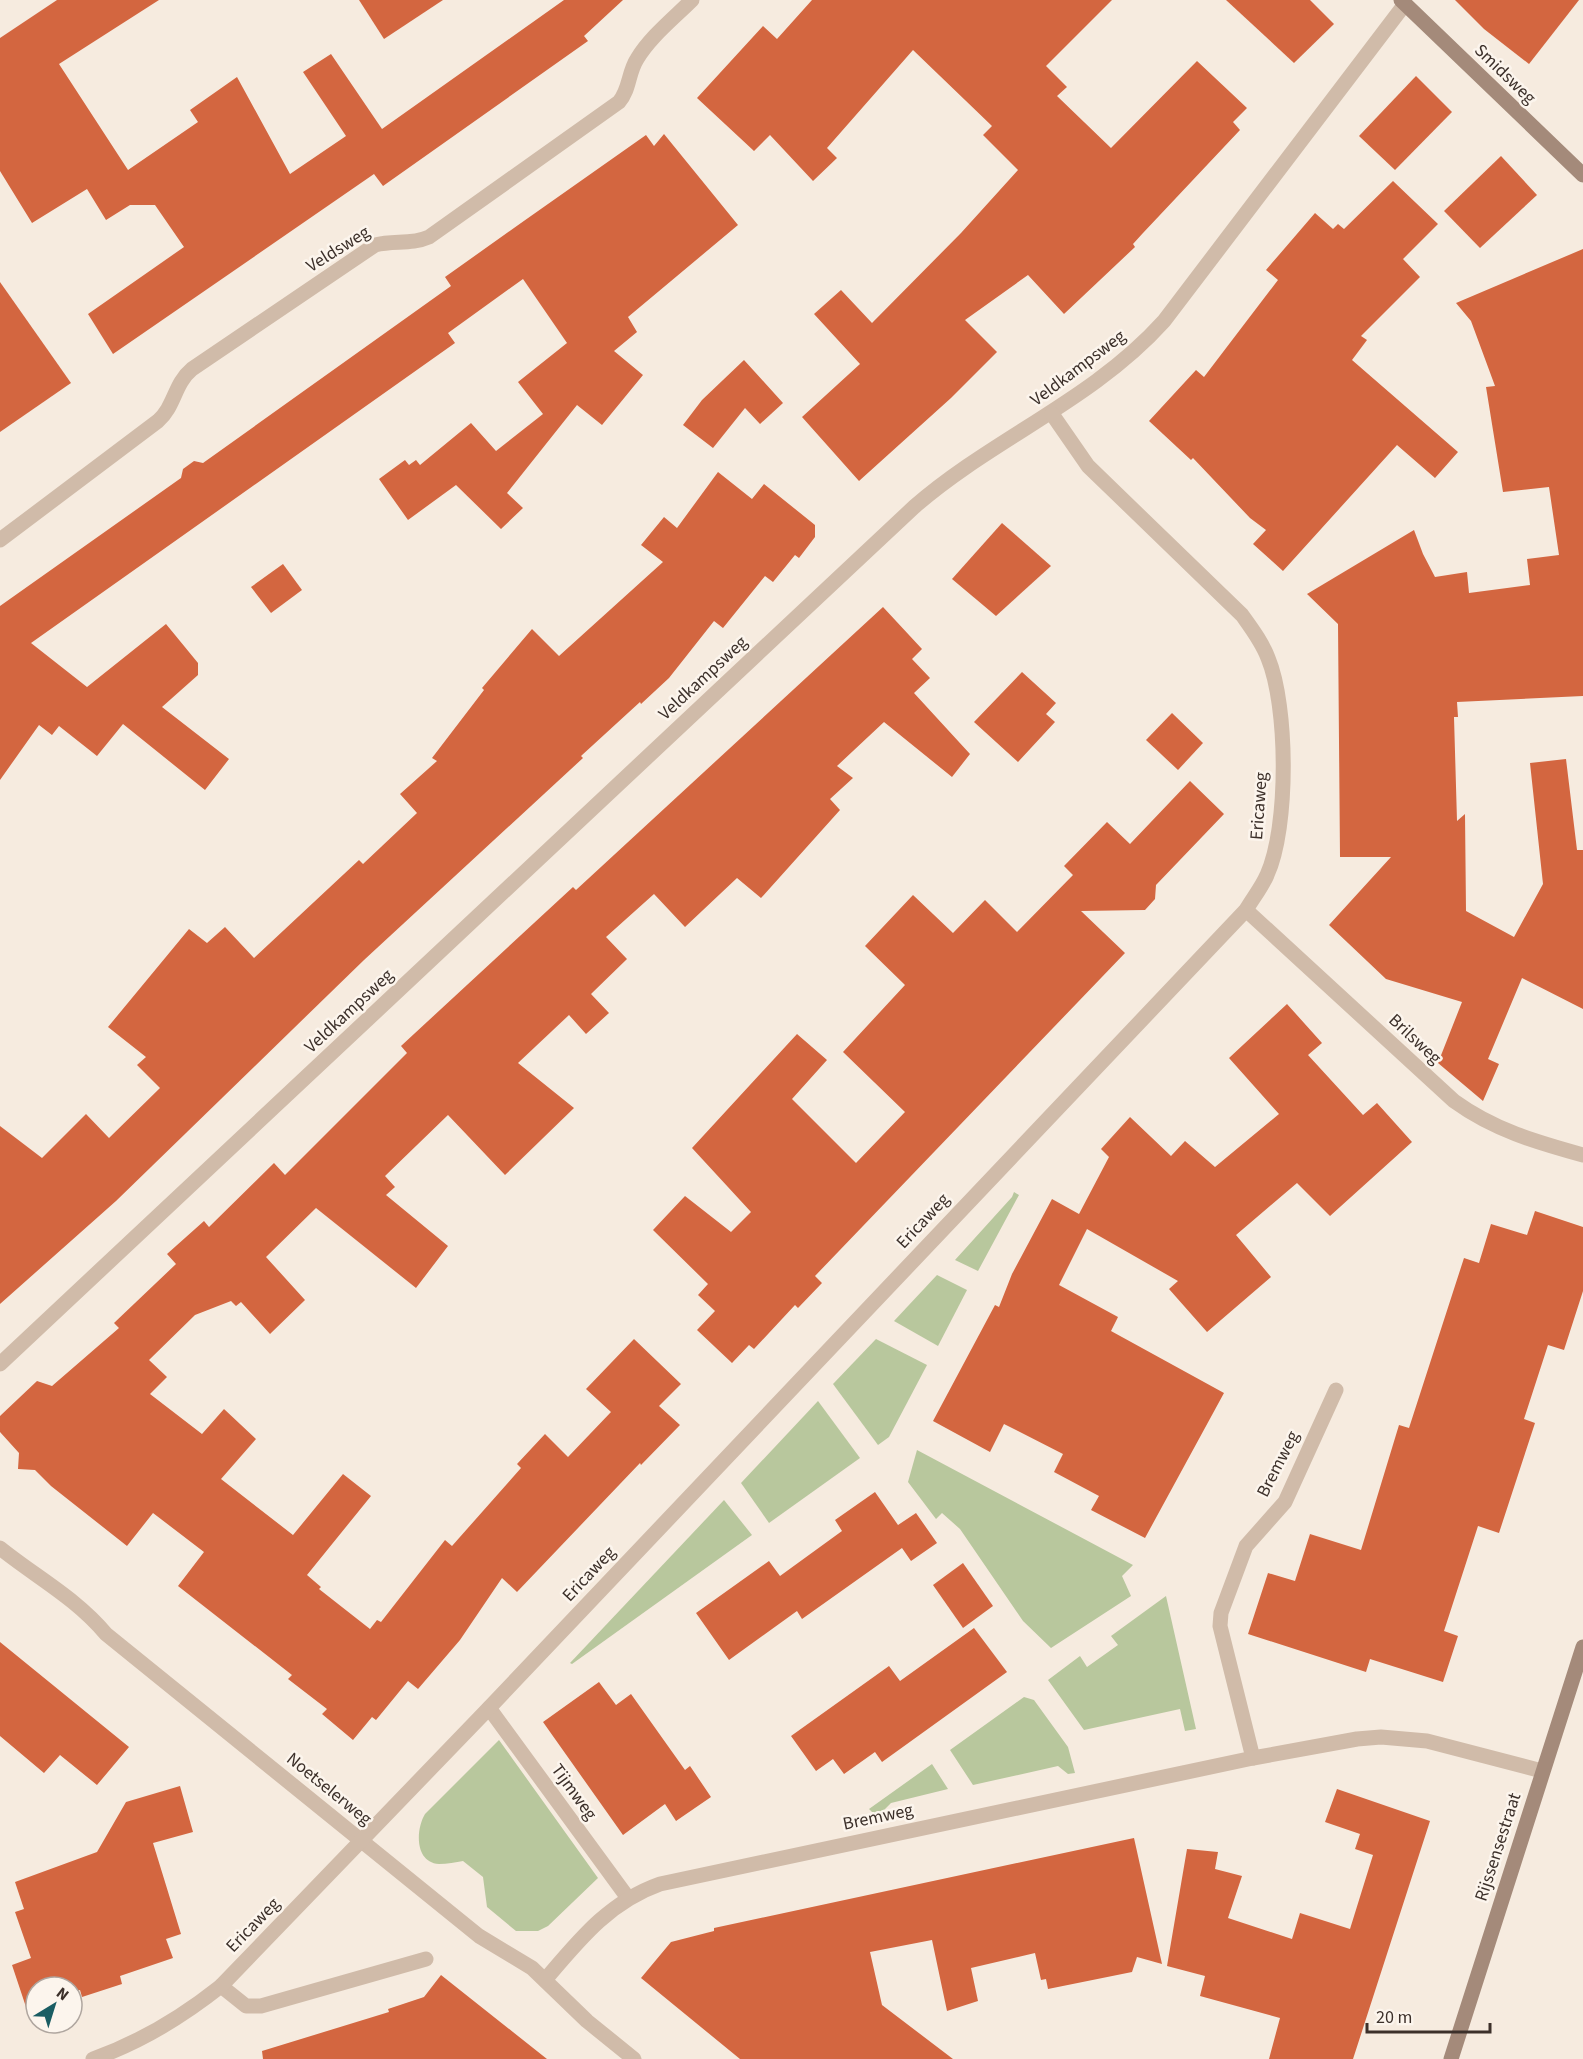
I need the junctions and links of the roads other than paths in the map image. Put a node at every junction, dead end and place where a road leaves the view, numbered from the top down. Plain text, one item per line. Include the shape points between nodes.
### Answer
1 (692, 0) edge
2 (1403, 2) edge
3 (1583, 175) edge
4 (1052, 414) junction
5 (0, 540) edge
6 (1245, 909) junction
7 (1583, 1155) edge
8 (0, 1364) edge
9 (1336, 1390) dead end
10 (0, 1548) edge
11 (1583, 1647) edge
12 (489, 1708) junction
13 (1253, 1758) junction
14 (1542, 1771) junction
15 (362, 1840) junction
16 (628, 1898) junction
17 (426, 1959) dead end
18 (545, 1980) junction
19 (221, 1986) junction
20 (93, 2059) edge
21 (634, 2059) edge
22 (1451, 2059) edge

1 - 5 street, Veldsweg via 640,54 619,102 429,237 410,243 375,245 192,369 180,381 169,409 158,421
2 - 3 main road, Smidsweg
2 - 4 street, Veldkampsweg via 1164,321 1121,363
4 - 6 street, Ericaweg via 1088,466 1242,615 1269,659 1280,701 1282,803 1267,875
4 - 8 street, Veldkampsweg via 979,458 914,507
6 - 7 street, Brilsweg via 1454,1101 1480,1120
6 - 12 street, Ericaweg
9 - 13 street, Bremweg via 1285,1502 1246,1546 1221,1613 1220,1626
10 - 15 street, Noetselerweg via 71,1599 106,1634
11 - 14 main road, Rijssensestraat
12 - 15 street, Ericaweg
12 - 16 street, Tijmweg
13 - 14 street, Bremweg via 1357,1739 1404,1737
13 - 16 street, Bremweg via 660,1884
14 - 22 main road, Rijssensestraat
15 - 18 street, Noetselerweg via 479,1936
15 - 19 street, Ericaweg
16 - 18 street, Bremweg via 591,1926
17 - 19 street via 261,2006 246,2006
18 - 21 street, Noetselerweg
19 - 20 street, Ericaweg via 190,2011 154,2032

